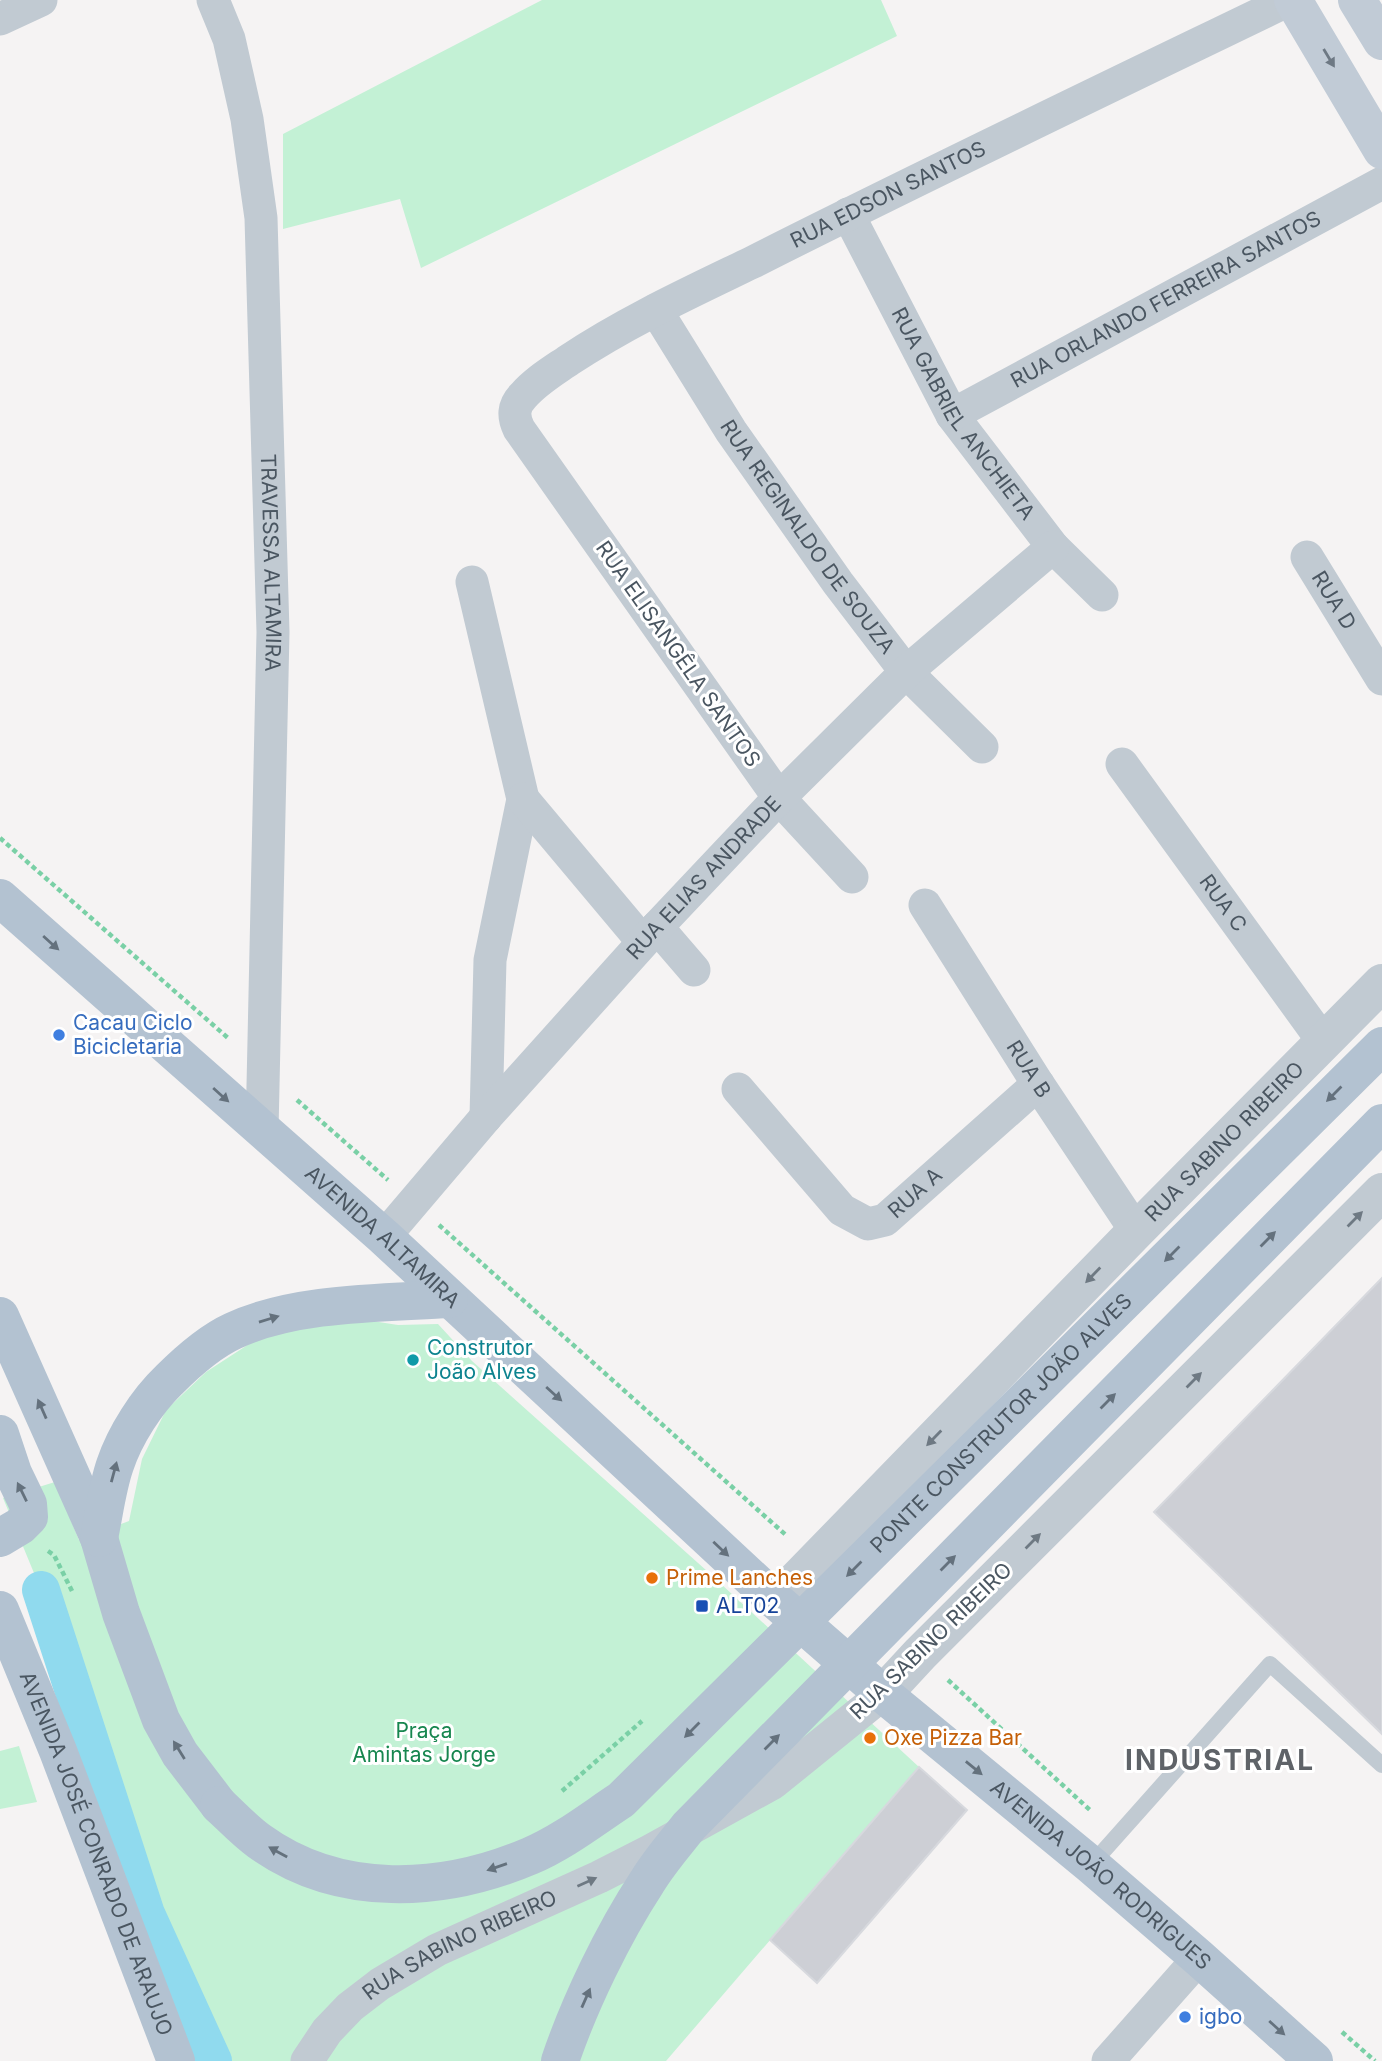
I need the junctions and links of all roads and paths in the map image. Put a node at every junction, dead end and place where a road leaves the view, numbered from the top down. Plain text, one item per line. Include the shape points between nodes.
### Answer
1 (41, 0) edge
2 (213, 0) edge
3 (1291, 0) edge
4 (1357, 0) edge
5 (0, 19) edge
6 (1382, 41) edge
7 (1382, 150) edge
8 (1382, 183) edge
9 (848, 214) junction
10 (656, 310) junction
11 (951, 415) junction
12 (516, 422) joint
13 (1053, 547) junction
14 (1307, 557) dead end
15 (472, 582) dead end
16 (1102, 594) dead end
17 (906, 672) junction
18 (1382, 679) edge
19 (982, 747) dead end
20 (1122, 764) dead end
21 (779, 798) junction
22 (523, 799) junction
23 (0, 838) edge
24 (852, 877) dead end
25 (0, 898) edge
26 (925, 905) dead end
27 (650, 935) junction
28 (694, 970) dead end
29 (1382, 983) edge
30 (1323, 1041) junction
31 (1382, 1046) edge
32 (263, 1069) junction
33 (1038, 1084) junction
34 (738, 1089) dead end
35 (486, 1117) junction
36 (1382, 1123) edge
37 (262, 1131) junction
38 (1382, 1192) edge
39 (413, 1202) junction
40 (1136, 1231) junction
41 (384, 1237) junction
42 (449, 1299) junction
43 (0, 1316) edge
44 (0, 1434) edge
45 (0, 1538) edge
46 (99, 1538) junction
47 (42, 1545) dead end
48 (815, 1561) junction
49 (75, 1595) dead end
50 (776, 1601) junction
51 (0, 1610) edge
52 (920, 1654) junction
53 (883, 1694) junction
54 (646, 1717) dead end
55 (1382, 1765) edge
56 (557, 1795) dead end
57 (1118, 1836) junction
58 (1091, 1865) junction
59 (1199, 1958) junction
60 (1334, 2025) dead end
61 (176, 2061) edge
62 (307, 2061) edge
63 (561, 2061) edge
64 (1108, 2061) edge
65 (1314, 2061) edge
66 (1376, 2061) edge

1 - 5 street
2 - 32 street, TRAVESSA ALTAMIRA via 229,39 247,119 261,218 273,632
3 -> 7 main road
3 - 9 street, RUA EDSON SANTOS
4 - 6 main road
8 - 11 street, RUA ORLANDO FERREIRA SANTOS
9 - 10 street, RUA EDSON SANTOS
9 - 11 street, RUA GABRIEL ANCHIETA
10 - 12 street, RUA EDSON SANTOS via 592,344 540,380 516,405
10 - 17 street, RUA REGINALDO DE SOUZA via 731,431
11 - 13 street, RUA GABRIEL ANCHIETA
12 - 21 street, RUA ELISANGÊLA SANTOS
13 - 16 street, RUA GABRIEL ANCHIETA
13 - 17 street, RUA ELIAS ANDRADE
14 - 18 street, RUA D
15 - 22 street
17 - 19 street, RUA REGINALDO DE SOUZA
17 - 21 street, RUA ELIAS ANDRADE
20 - 30 street, RUA C
21 - 24 street, RUA ELISANGÊLA SANTOS
21 - 27 street, RUA ELIAS ANDRADE
22 - 27 street
22 - 35 street via 489,960
23 - 32 path
25 -> 37 main road, AVENIDA ALTAMIRA
26 - 33 street, RUA B
27 - 28 street
27 - 35 street, RUA ELIAS ANDRADE
29 - 30 street, RUA SABINO RIBEIRO
30 - 40 street, RUA SABINO RIBEIRO
31 -> 46 main road, PONTE CONSTRUTOR JOÃO ALVES, bridge via 621,1800 531,1856 432,1884 384,1885 310,1868 258,1840 219,1805 161,1720
32 - 37 street, TRAVESSA ALTAMIRA
32 - 39 path
33 - 34 street, RUA A via 916,1194 885,1220 873,1224 842,1210
33 - 40 street, RUA B
35 - 39 street, RUA ELIAS ANDRADE
63 -> 36 main road, bridge via 586,1996 618,1933 647,1881 689,1826
37 - 41 main road, AVENIDA ALTAMIRA
52 -> 38 street, RUA SABINO RIBEIRO
39 - 41 street, RUA ELIAS ANDRADE
39 - 48 path
40 -> 48 street, RUA SABINO RIBEIRO
41 - 42 main road, AVENIDA ALTAMIRA
46 -> 42 main road via 115,1464 139,1417 189,1360 233,1331 278,1316 363,1304
42 -> 50 main road, AVENIDA ALTAMIRA
46 -> 43 main road
45 -> 44 main road via 29,1517
47 - 49 path via 54,1555
48 - 50 street, RUA SABINO RIBEIRO
50 - 53 main road, AVENIDA ALTAMIRA
51 - 61 main road, AVENIDA JOSÉ CONRADO DE ARAUJO
52 - 53 street, RUA SABINO RIBEIRO
52 - 57 path
53 -> 58 main road, AVENIDA JOÃO RODRIGUES
62 -> 53 street, RUA SABINO RIBEIRO via 327,2031 380,1983 437,1950 599,1877 773,1783
54 - 56 path
55 - 57 lane via 1270,1664
57 - 58 lane
58 - 59 main road, AVENIDA JOÃO RODRIGUES
59 - 64 street
59 -> 65 main road, AVENIDA JOÃO RODRIGUES
60 - 66 path

